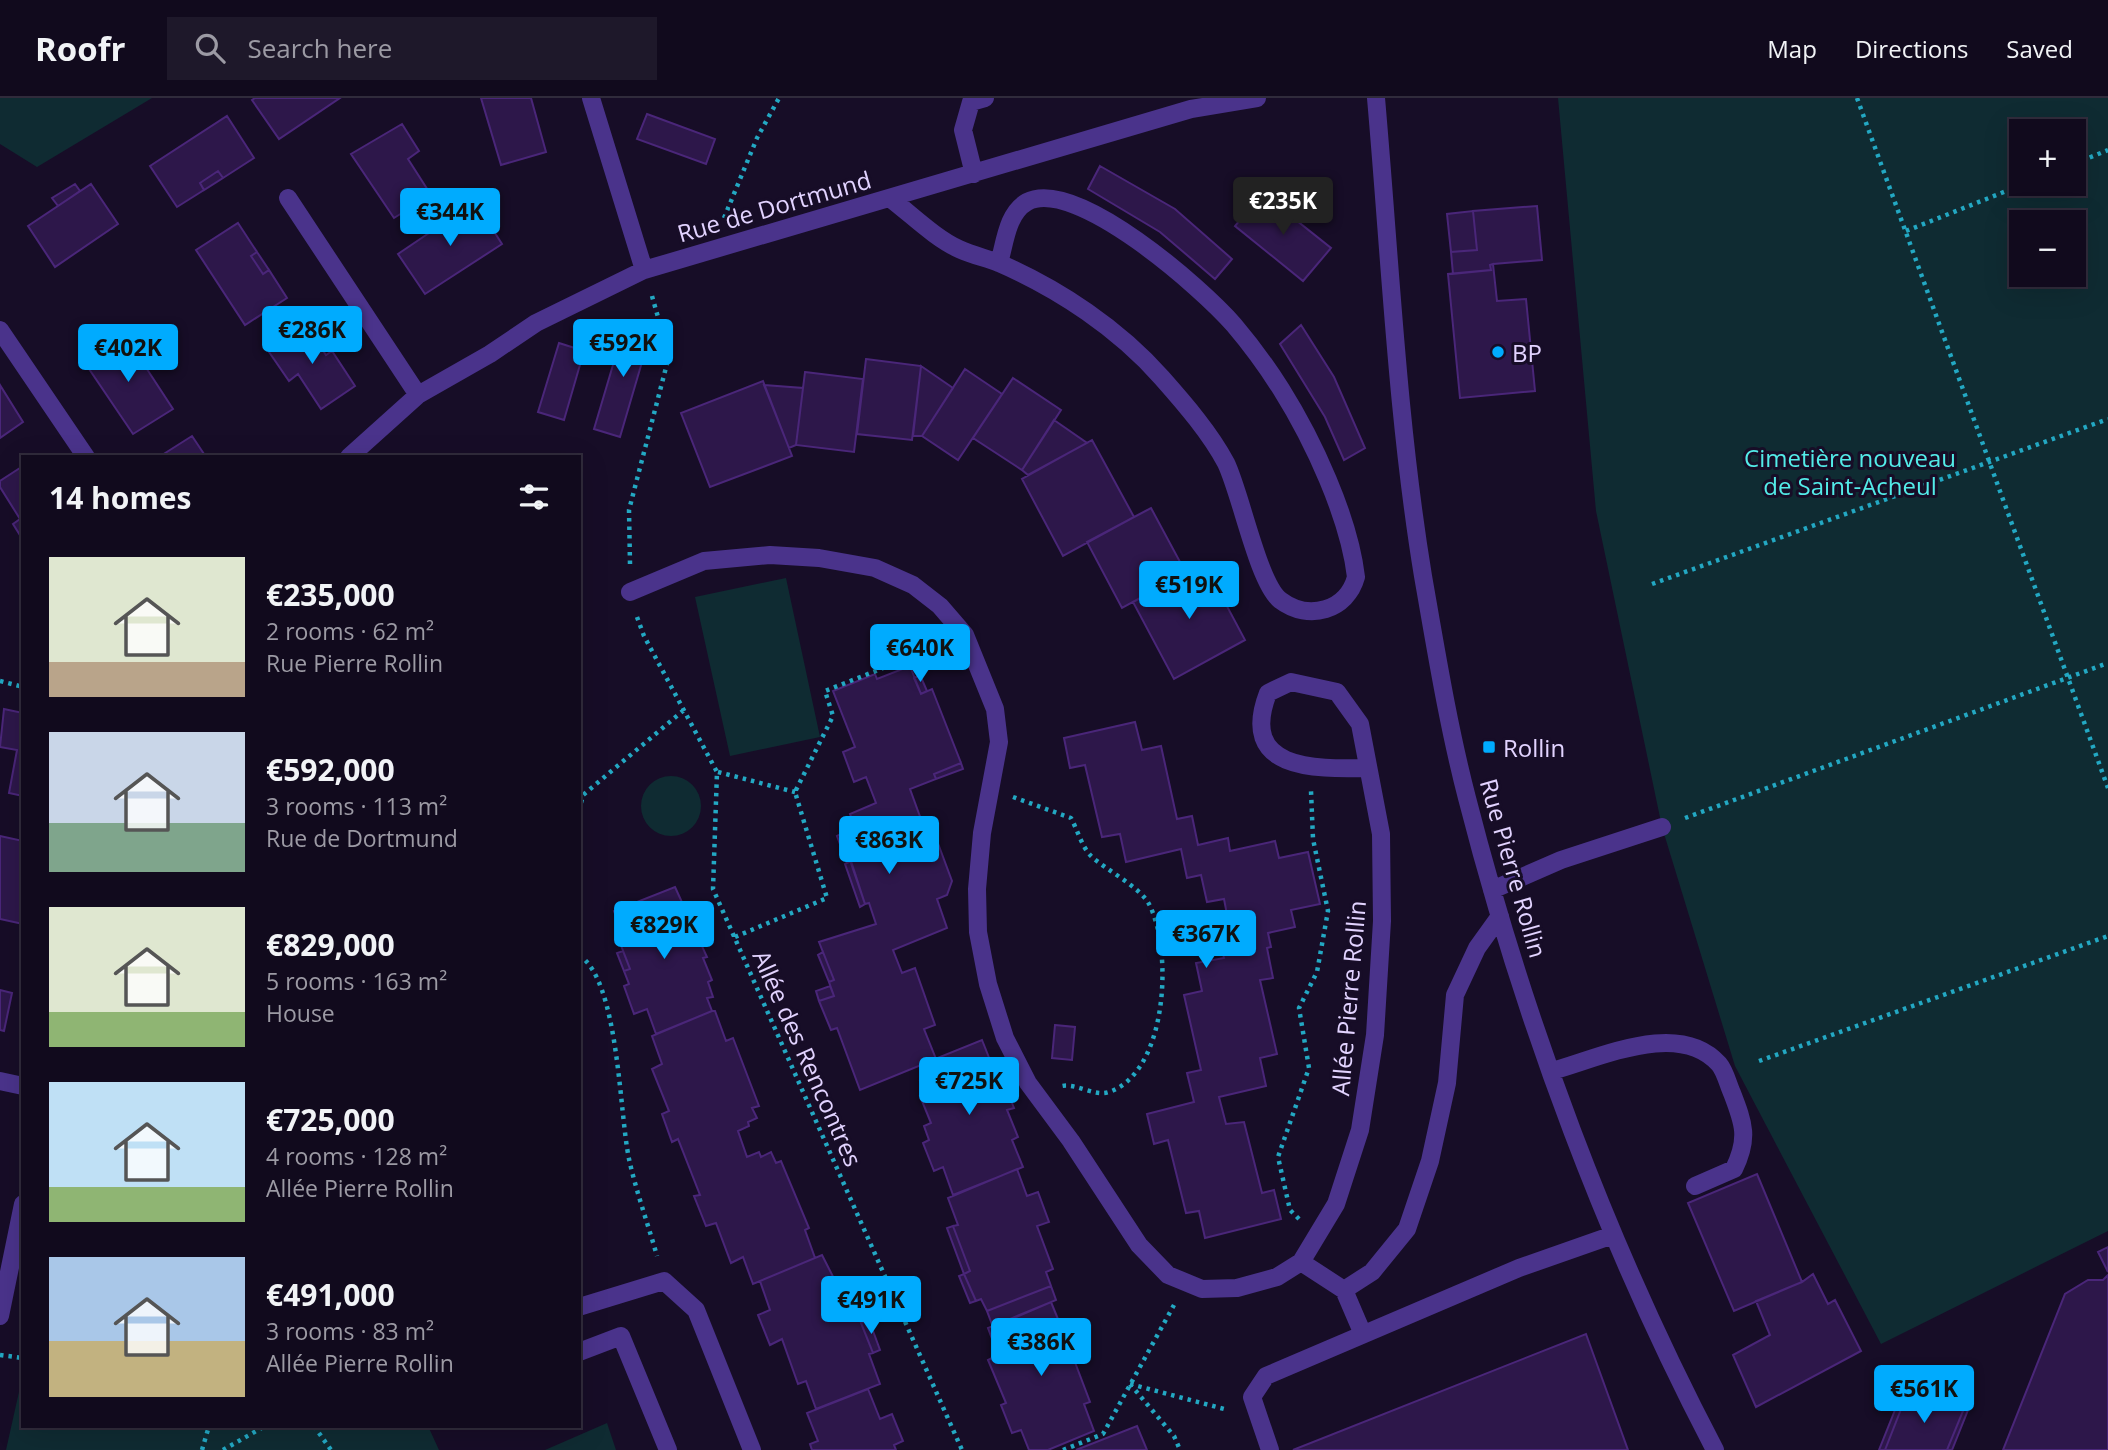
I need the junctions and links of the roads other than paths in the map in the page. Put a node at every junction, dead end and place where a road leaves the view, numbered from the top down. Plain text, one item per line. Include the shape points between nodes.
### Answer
1 (591, 98) edge
2 (985, 98) edge
3 (1257, 98) edge
4 (1376, 98) edge
5 (974, 174) junction
6 (288, 198) dead end
7 (891, 199) junction
8 (999, 263) junction
9 (644, 270) junction
10 (0, 330) edge
11 (418, 395) junction
12 (85, 455) edge
13 (351, 455) edge
14 (630, 593) road end
15 (1368, 768) junction
16 (1662, 827) road end
17 (1492, 890) junction
18 (1500, 916) junction
19 (1552, 1071) junction
20 (0, 1081) edge
21 (21, 1086) edge
22 (1695, 1186) dead end
23 (21, 1214) edge
24 (1613, 1234) junction
25 (1301, 1262) junction
26 (1344, 1290) junction
27 (581, 1306) edge
28 (0, 1316) edge
29 (1362, 1332) junction
30 (581, 1351) edge
31 (668, 1450) edge
32 (752, 1450) edge
33 (1270, 1450) edge
34 (1715, 1450) edge

1 - 9 street
2 - 5 street via 971,102 963,130
3 - 5 street, Rue de Dortmund via 1191,109
4 - 17 street, Rue Pierre Rollin via 1412,502 1449,716
5 - 7 street, Rue de Dortmund
6 - 11 street
7 - 8 street via 957,248
7 - 9 street, Rue de Dortmund
8 - 8 street via 1087,312 1161,376 1226,464 1267,581 1281,600 1318,611 1344,601 1356,577 1331,493 1302,424 1232,323 1170,265 1116,226 1078,205 1049,196 1027,202 1012,216
9 - 11 street, Rue de Dortmund via 536,323
10 - 12 street
11 - 13 street, Rue de Dortmund
14 - 25 street, Allée Pierre Rollin via 704,561 770,555 875,568 914,585 940,606 965,635 995,709 999,742 982,833 978,932 1005,1038 1028,1083 1139,1245 1168,1275 1202,1289 1237,1288 1277,1277
15 - 15 street, Allée Pierre Rollin via 1360,724 1337,692 1292,682 1268,693 1259,716 1263,735 1266,744 1285,761 1311,769
15 - 25 street, Allée Pierre Rollin via 1381,834 1382,921 1375,1035 1360,1130 1336,1204
16 - 17 street via 1562,860
17 - 18 street, Rue Pierre Rollin
18 - 19 street, Rue Pierre Rollin
18 - 26 street via 1477,948 1455,995 1447,1083 1430,1161 1407,1229 1372,1272
19 - 22 street via 1652,1043 1677,1042 1702,1049 1721,1066 1743,1121 1744,1147 1734,1169
19 - 24 street, Rue Pierre Rollin
20 - 21 street
23 - 28 street
24 - 29 street
24 - 34 street, Rue Pierre Rollin via 1671,1366
25 - 26 street
26 - 29 street
27 - 32 street via 664,1281 696,1310
29 - 33 street via 1266,1376 1252,1397
30 - 31 street via 621,1336

